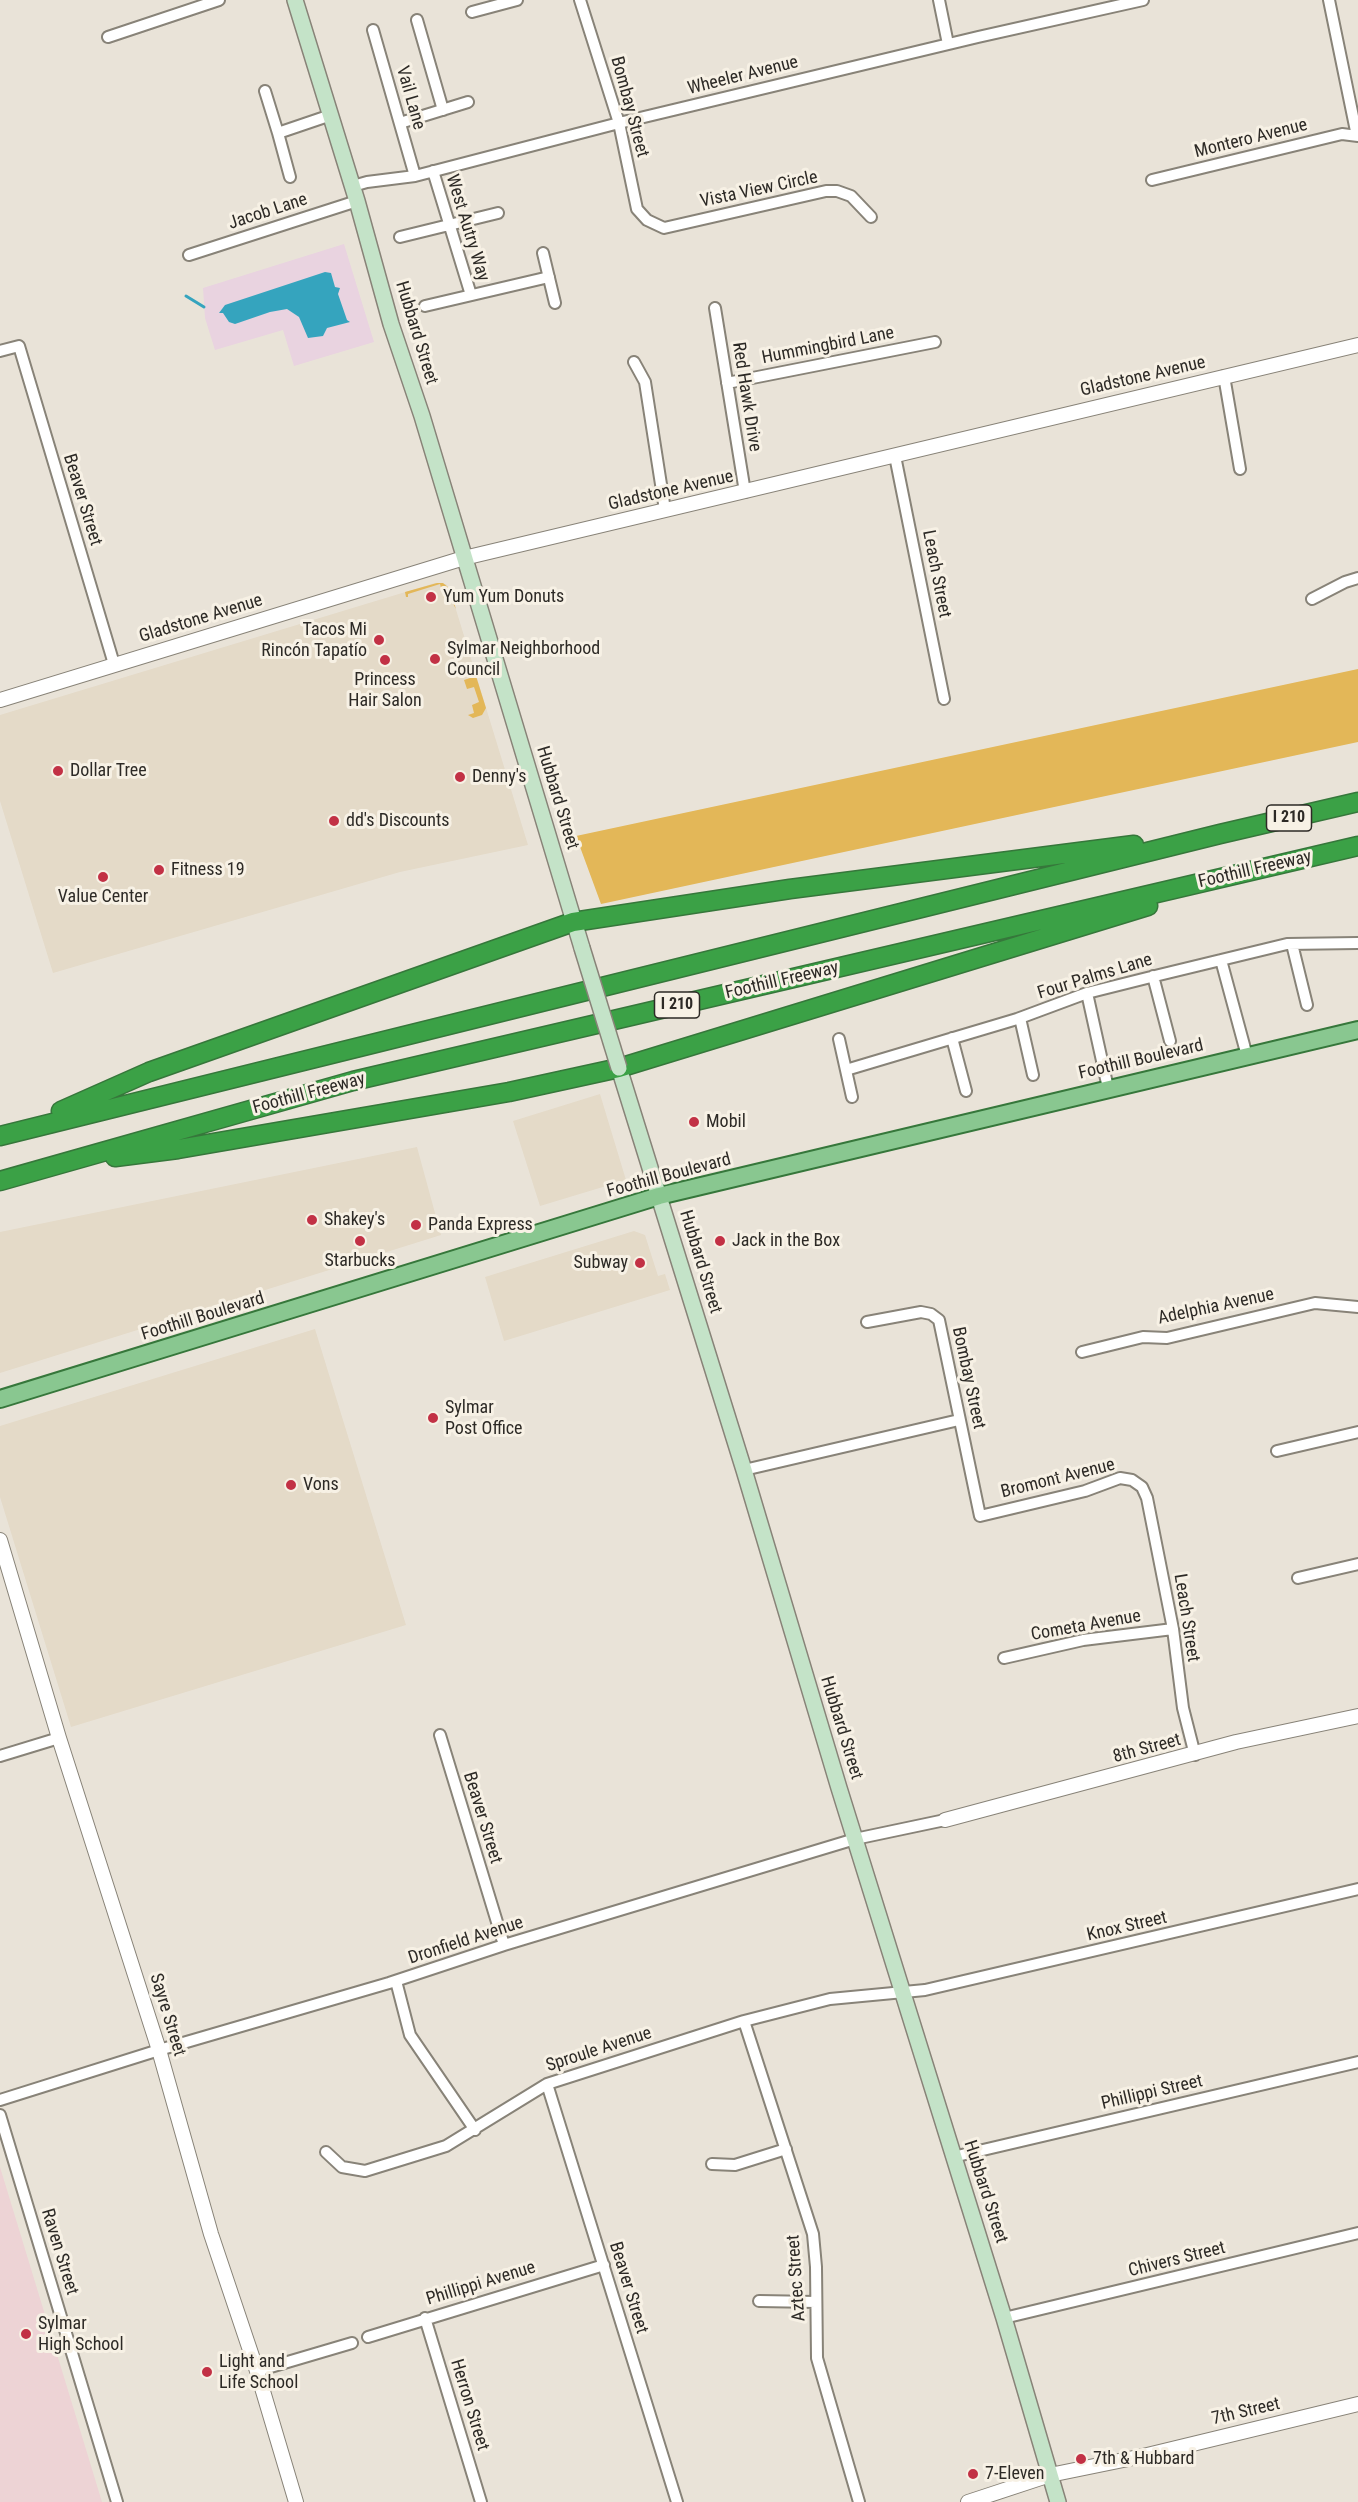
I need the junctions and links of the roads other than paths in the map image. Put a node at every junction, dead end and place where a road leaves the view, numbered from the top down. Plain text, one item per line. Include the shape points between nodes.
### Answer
1 (219, 0) edge
2 (295, 0) edge
3 (517, 0) edge
4 (580, 0) edge
5 (939, 0) edge
6 (1143, 0) edge
7 (1329, 0) edge
8 (1112, 4) edge
9 (472, 12) dead end
10 (417, 20) dead end
11 (373, 30) dead end
12 (108, 37) dead end
13 (948, 44) junction
14 (265, 91) dead end
15 (468, 102) dead end
16 (443, 110) junction
17 (331, 115) junction
18 (400, 123) junction
19 (619, 123) junction
20 (278, 133) junction
21 (1358, 136) edge
22 (433, 171) junction
23 (415, 176) junction
24 (290, 177) dead end
25 (1152, 180) dead end
26 (355, 194) junction
27 (498, 213) dead end
28 (871, 217) dead end
29 (647, 220) joint
30 (449, 225) junction
31 (400, 237) dead end
32 (543, 253) dead end
33 (189, 255) dead end
34 (549, 276) junction
35 (471, 296) junction
36 (555, 303) dead end
37 (425, 306) dead end
38 (715, 308) dead end
39 (935, 342) dead end
40 (1358, 345) edge
41 (0, 351) edge
42 (634, 362) dead end
43 (1224, 376) junction
44 (727, 383) junction
45 (895, 456) junction
46 (1240, 469) dead end
47 (745, 492) junction
48 (665, 510) junction
49 (465, 558) junction
50 (1358, 578) edge
51 (1312, 599) dead end
52 (114, 664) junction
53 (944, 699) dead end
54 (0, 700) edge
55 (1358, 802) edge
56 (1220, 834) junction
57 (1358, 846) edge
58 (1303, 859) junction
59 (573, 922) junction
60 (1358, 943) edge
61 (1292, 944) junction
62 (1221, 960) junction
63 (1153, 976) junction
64 (1087, 993) junction
65 (1307, 1005) dead end
66 (1020, 1018) junction
67 (1358, 1030) edge
68 (952, 1038) junction
69 (839, 1039) dead end
70 (1170, 1041) dead end
71 (1247, 1056) junction
72 (619, 1068) junction
73 (846, 1070) junction
74 (1033, 1075) dead end
75 (1108, 1088) junction
76 (966, 1090) dead end
77 (852, 1097) dead end
78 (8, 1133) edge
79 (54, 1164) junction
80 (0, 1181) edge
81 (659, 1196) junction
82 (1358, 1307) edge
83 (867, 1322) dead end
84 (1082, 1352) dead end
85 (0, 1399) edge
86 (959, 1420) junction
87 (1358, 1432) edge
88 (1277, 1451) dead end
89 (744, 1470) junction
90 (1142, 1486) joint
91 (980, 1516) joint
92 (0, 1540) edge
93 (1358, 1564) edge
94 (1298, 1578) dead end
95 (1173, 1629) junction
96 (1004, 1658) dead end
97 (1358, 1716) edge
98 (440, 1735) dead end
99 (59, 1738) junction
100 (1195, 1755) junction
101 (0, 1756) edge
102 (945, 1820) joint
103 (855, 1839) junction
104 (1358, 1889) edge
105 (504, 1945) junction
106 (396, 1981) junction
107 (904, 1994) junction
108 (744, 2021) junction
109 (159, 2050) junction
110 (1358, 2062) edge
111 (547, 2084) junction
112 (0, 2100) edge
113 (0, 2115) edge
114 (475, 2130) junction
115 (786, 2149) junction
116 (326, 2152) dead end
117 (953, 2157) junction
118 (712, 2164) dead end
119 (1358, 2233) edge
120 (604, 2265) junction
121 (759, 2301) dead end
122 (816, 2302) junction
123 (425, 2318) junction
124 (1004, 2318) junction
125 (368, 2337) dead end
126 (352, 2343) dead end
127 (257, 2371) junction
128 (1358, 2404) edge
129 (1050, 2475) junction
130 (117, 2502) edge
131 (296, 2502) edge
132 (481, 2502) edge
133 (677, 2502) edge
134 (859, 2502) edge
135 (968, 2502) edge
136 (1058, 2502) edge

1 - 12 street
2 - 17 main road, Hubbard Street
3 - 9 street
4 - 19 street, Bombay Street
5 - 13 street
6 - 8 street, Wheeler Avenue
7 - 21 street
8 - 13 street, Wheeler Avenue
10 - 16 street
11 - 18 street, Vail Lane
13 - 19 street, Wheeler Avenue
14 - 20 street
15 - 16 street
16 - 18 street
17 - 20 street
17 - 26 main road, Hubbard Street
18 - 23 street, Vail Lane
19 - 22 street, Wheeler Avenue
19 - 29 street, Bombay Street via 637,209
20 - 24 street
21 - 25 street, Montero Avenue via 1342,134
22 - 23 street, Wheeler Avenue
22 - 30 street, West Autry Way
23 - 26 street, Wheeler Avenue via 367,182
26 - 33 street, Jacob Lane
26 - 49 main road, Hubbard Street via 391,324
27 - 30 street
28 - 29 street, Vista View Circle via 851,196 826,191 664,228
30 - 31 street
30 - 35 street, West Autry Way
32 - 34 street
34 - 35 street
34 - 36 street
35 - 37 street
38 - 44 street, Red Hawk Drive
39 - 44 street, Hummingbird Lane
40 - 43 street, Gladstone Avenue
41 - 52 street, Beaver Street via 19,346
42 - 48 street via 645,382
43 - 45 street, Gladstone Avenue
43 - 46 street
44 - 47 street, Red Hawk Drive
45 - 47 street, Gladstone Avenue
45 - 53 street, Leach Street
47 - 48 street, Gladstone Avenue
48 - 49 street, Gladstone Avenue
49 - 52 street, Gladstone Avenue
49 - 59 main road, Hubbard Street
50 - 51 street
52 - 54 street, Gladstone Avenue
55 - 56 highway, Foothill Freeway / I 210
56 - 59 highway
56 - 78 highway, Foothill Freeway / I 210
57 - 58 highway, Foothill Freeway / I 210
58 - 72 highway
58 - 79 highway, Foothill Freeway / I 210 via 353,1081
59 - 72 main road, Hubbard Street, bridge
59 - 78 highway via 149,1072
60 - 61 street, Four Palms Lane
61 - 62 street, Four Palms Lane
61 - 65 street
62 - 63 street, Four Palms Lane
62 - 71 street
63 - 64 street, Four Palms Lane
63 - 70 street
64 - 66 street, Four Palms Lane
64 - 75 street
66 - 68 street, Four Palms Lane
66 - 74 street
67 - 71 main road, Foothill Boulevard
68 - 73 street, Four Palms Lane
68 - 76 street
69 - 73 street
71 - 75 main road, Foothill Boulevard
72 - 79 highway via 509,1092 178,1149
72 - 81 main road, Hubbard Street
73 - 77 street
75 - 81 main road, Foothill Boulevard
79 - 80 highway, Foothill Freeway / I 210
81 - 85 main road, Foothill Boulevard
81 - 89 main road, Hubbard Street
82 - 84 street, Adelphia Avenue via 1315,1303 1167,1338 1143,1337
83 - 86 street, Bombay Street via 921,1312 939,1320
86 - 89 street
86 - 91 street, Bombay Street
87 - 88 street
89 - 103 main road, Hubbard Street
90 - 91 street, Bromont Avenue via 1132,1479 1120,1478 1085,1491
90 - 95 street, Leach Street
92 - 99 street, Sayre Street
93 - 94 street
95 - 96 street, Cometa Avenue via 1083,1640
95 - 100 street, Leach Street via 1183,1708
97 - 100 street, 8th Street via 1236,1742
98 - 105 street, Beaver Street
99 - 101 street
99 - 109 street, Sayre Street
100 - 102 street, 8th Street
102 - 103 street, Dronfield Avenue
103 - 105 street, Dronfield Avenue
103 - 107 main road, Hubbard Street
104 - 107 street, Knox Street
105 - 106 street, Dronfield Avenue
106 - 109 street, Dronfield Avenue
106 - 114 street via 410,2035
107 - 108 street, Sproule Avenue via 830,1999
107 - 117 main road, Hubbard Street
108 - 111 street, Sproule Avenue
108 - 115 street, Aztec Street
109 - 112 street, Dronfield Avenue
109 - 127 street, Sayre Street via 211,2234
110 - 117 street, Phillippi Street
111 - 114 street, Sproule Avenue
111 - 120 street, Beaver Street
113 - 130 street, Raven Street
114 - 116 street, Sproule Avenue via 446,2146 366,2171 342,2167
115 - 118 street via 735,2164
115 - 122 street, Aztec Street via 813,2234
117 - 124 main road, Hubbard Street
119 - 124 street, Chivers Street
120 - 123 street, Phillippi Avenue
120 - 133 street, Beaver Street
121 - 122 street
122 - 134 street, Aztec Street via 817,2358
123 - 125 street, Phillippi Avenue
123 - 132 street, Herron Street
124 - 129 main road, Hubbard Street
126 - 127 street
127 - 131 street, Sayre Street
128 - 129 street, 7th Street
129 - 135 street, 7th Street
129 - 136 main road, Hubbard Street

